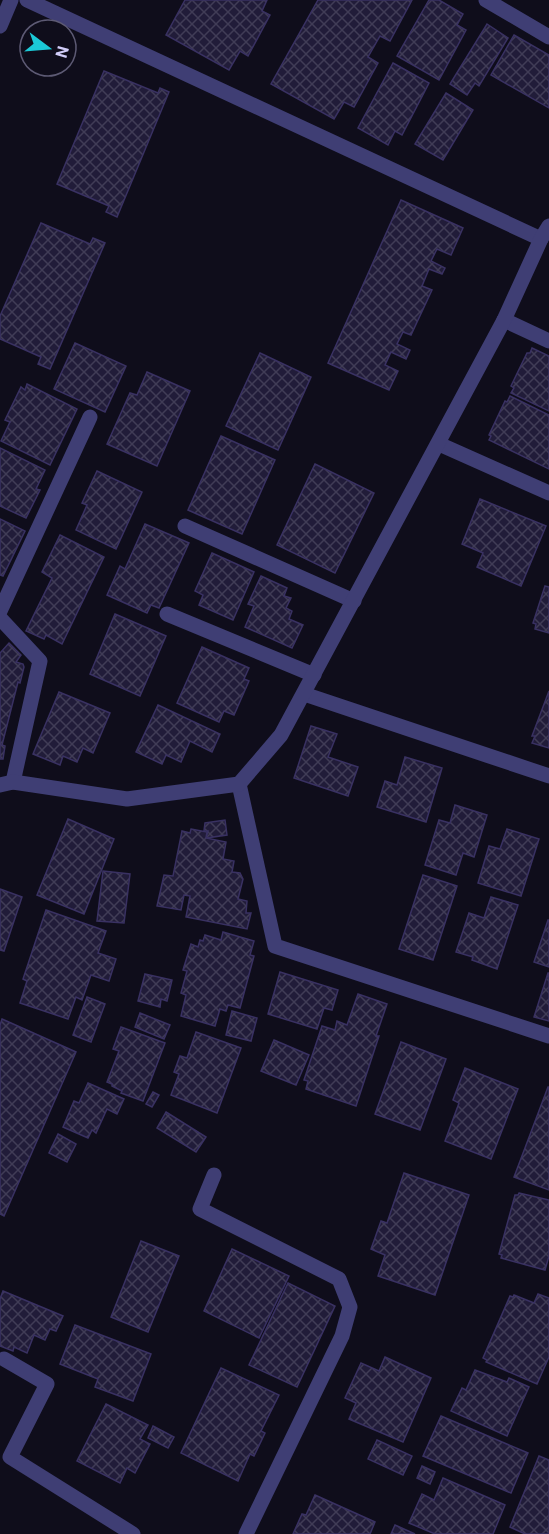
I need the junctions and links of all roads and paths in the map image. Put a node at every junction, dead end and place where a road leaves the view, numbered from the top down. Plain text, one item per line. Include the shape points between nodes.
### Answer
1 (11, 0) edge
2 (27, 0) edge
3 (486, 0) edge
4 (0, 26) edge
5 (549, 37) edge
6 (545, 232) edge
7 (504, 320) junction
8 (549, 341) edge
9 (90, 417) dead end
10 (439, 444) junction
11 (549, 492) edge
12 (185, 526) dead end
13 (354, 601) junction
14 (0, 611) edge
15 (167, 614) dead end
16 (0, 618) edge
17 (314, 675) junction
18 (304, 694) junction
19 (549, 776) edge
20 (7, 783) edge
21 (239, 784) junction
22 (549, 1036) edge
23 (214, 1175) dead end
24 (4, 1359) dead end
25 (133, 1534) edge
26 (246, 1534) edge

1 - 4 street
2 - 6 street
3 - 5 street
6 - 7 street
7 - 8 street
7 - 10 street
9 - 14 street
10 - 11 street
10 - 13 street
12 - 13 street
13 - 17 street
15 - 17 street
16 - 20 street via 40,661
17 - 18 street
18 - 19 street
18 - 21 street via 281,735
20 - 21 street via 127,799
21 - 22 street via 275,946
23 - 26 street via 200,1209 339,1279 350,1307 342,1336
24 - 25 street via 47,1384 10,1457

